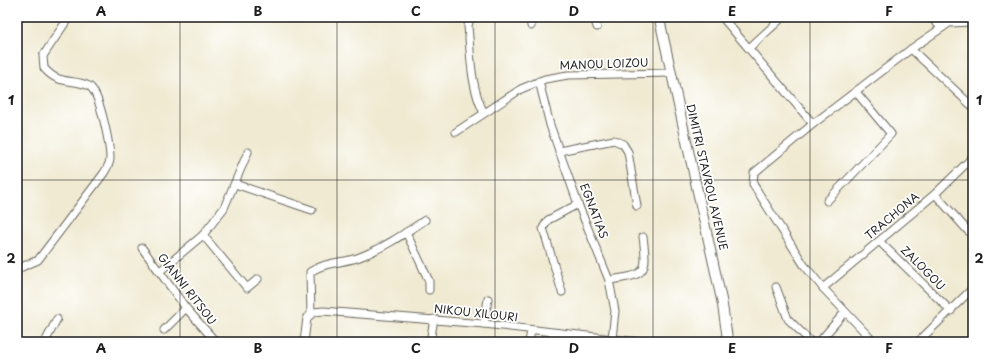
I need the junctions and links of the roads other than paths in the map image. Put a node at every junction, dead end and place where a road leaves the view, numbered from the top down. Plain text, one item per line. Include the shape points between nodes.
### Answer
1 (69, 17) edge
2 (470, 17) edge
3 (530, 17) edge
4 (594, 17) edge
5 (659, 17) edge
6 (722, 17) edge
7 (783, 17) edge
8 (930, 17) edge
9 (973, 22) edge
10 (531, 26) dead end
11 (597, 27) dead end
12 (942, 28) junction
13 (749, 48) junction
14 (911, 49) junction
15 (671, 73) junction
16 (539, 81) junction
17 (856, 92) junction
18 (973, 107) edge
19 (484, 113) junction
20 (813, 124) junction
21 (456, 132) dead end
22 (559, 151) junction
23 (248, 152) dead end
24 (973, 158) edge
25 (235, 184) junction
26 (935, 194) junction
27 (827, 201) dead end
28 (578, 204) junction
29 (637, 206) dead end
30 (312, 210) dead end
31 (425, 220) dead end
32 (973, 227) edge
33 (406, 232) junction
34 (204, 235) junction
35 (643, 237) dead end
36 (879, 241) junction
37 (142, 248) dead end
38 (17, 269) edge
39 (160, 271) junction
40 (258, 279) dead end
41 (609, 280) junction
42 (776, 287) dead end
43 (823, 288) junction
44 (973, 288) edge
45 (429, 290) dead end
46 (562, 292) dead end
47 (488, 299) dead end
48 (186, 308) junction
49 (951, 311) junction
50 (845, 312) junction
51 (311, 314) junction
52 (57, 319) dead end
53 (434, 319) junction
54 (484, 324) junction
55 (164, 330) dead end
56 (531, 331) junction
57 (612, 339) junction
58 (45, 342) edge
59 (216, 342) edge
60 (304, 342) edge
61 (430, 342) edge
62 (529, 342) edge
63 (640, 342) edge
64 (728, 342) edge
65 (811, 342) edge
66 (819, 342) edge
67 (874, 342) edge
68 (918, 342) edge

1 - 38 street via 43,56 44,68 56,78 93,89 104,118 110,161 104,173 38,260
2 - 19 street via 468,26 473,81 476,96
3 - 10 street
4 - 11 street
5 - 15 main road, DIMITRI STAVROU AVENUE
6 - 13 street
7 - 13 street
8 - 12 street
9 - 12 street via 948,23
12 - 14 street
13 - 20 street
14 - 17 street
14 - 18 street
15 - 16 street, MANOU LOIZOU via 568,75
15 - 64 main road, DIMITRI STAVROU AVENUE via 722,302
16 - 19 street, MANOU LOIZOU via 521,89
16 - 22 street, EGNATIAS
17 - 20 street
17 - 27 street via 890,134
19 - 21 street, MANOU LOIZOU
20 - 43 street via 754,173 753,184 799,258
22 - 28 street, EGNATIAS
22 - 29 street via 614,140 622,143 628,152
23 - 25 street
24 - 26 street, TRACHONA
25 - 30 street
25 - 34 street via 224,208
26 - 32 street via 968,231
26 - 36 street, TRACHONA
28 - 41 street, EGNATIAS
28 - 46 street via 548,220 543,228
31 - 33 street
33 - 45 street via 429,281
33 - 51 street via 357,258 319,266 310,272
34 - 39 street
34 - 40 street via 247,288
35 - 41 street via 646,259 641,272
36 - 43 street, TRACHONA
36 - 49 street, ZALOGOU
37 - 39 street, GIANNI RITSOU
39 - 48 street, GIANNI RITSOU
41 - 57 street, EGNATIAS via 615,311
42 - 65 street via 788,319
43 - 50 street
44 - 49 street
47 - 54 street
48 - 55 street
48 - 59 street, GIANNI RITSOU
49 - 68 street
50 - 66 street
50 - 67 street
51 - 53 street, NIKOU XILOURI via 323,311
51 - 60 street via 306,321
52 - 58 street
53 - 54 street, NIKOU XILOURI
53 - 61 street
54 - 56 street, NIKOU XILOURI
56 - 57 street, NIKOU XILOURI
56 - 62 street
57 - 63 street, NIKOU XILOURI

